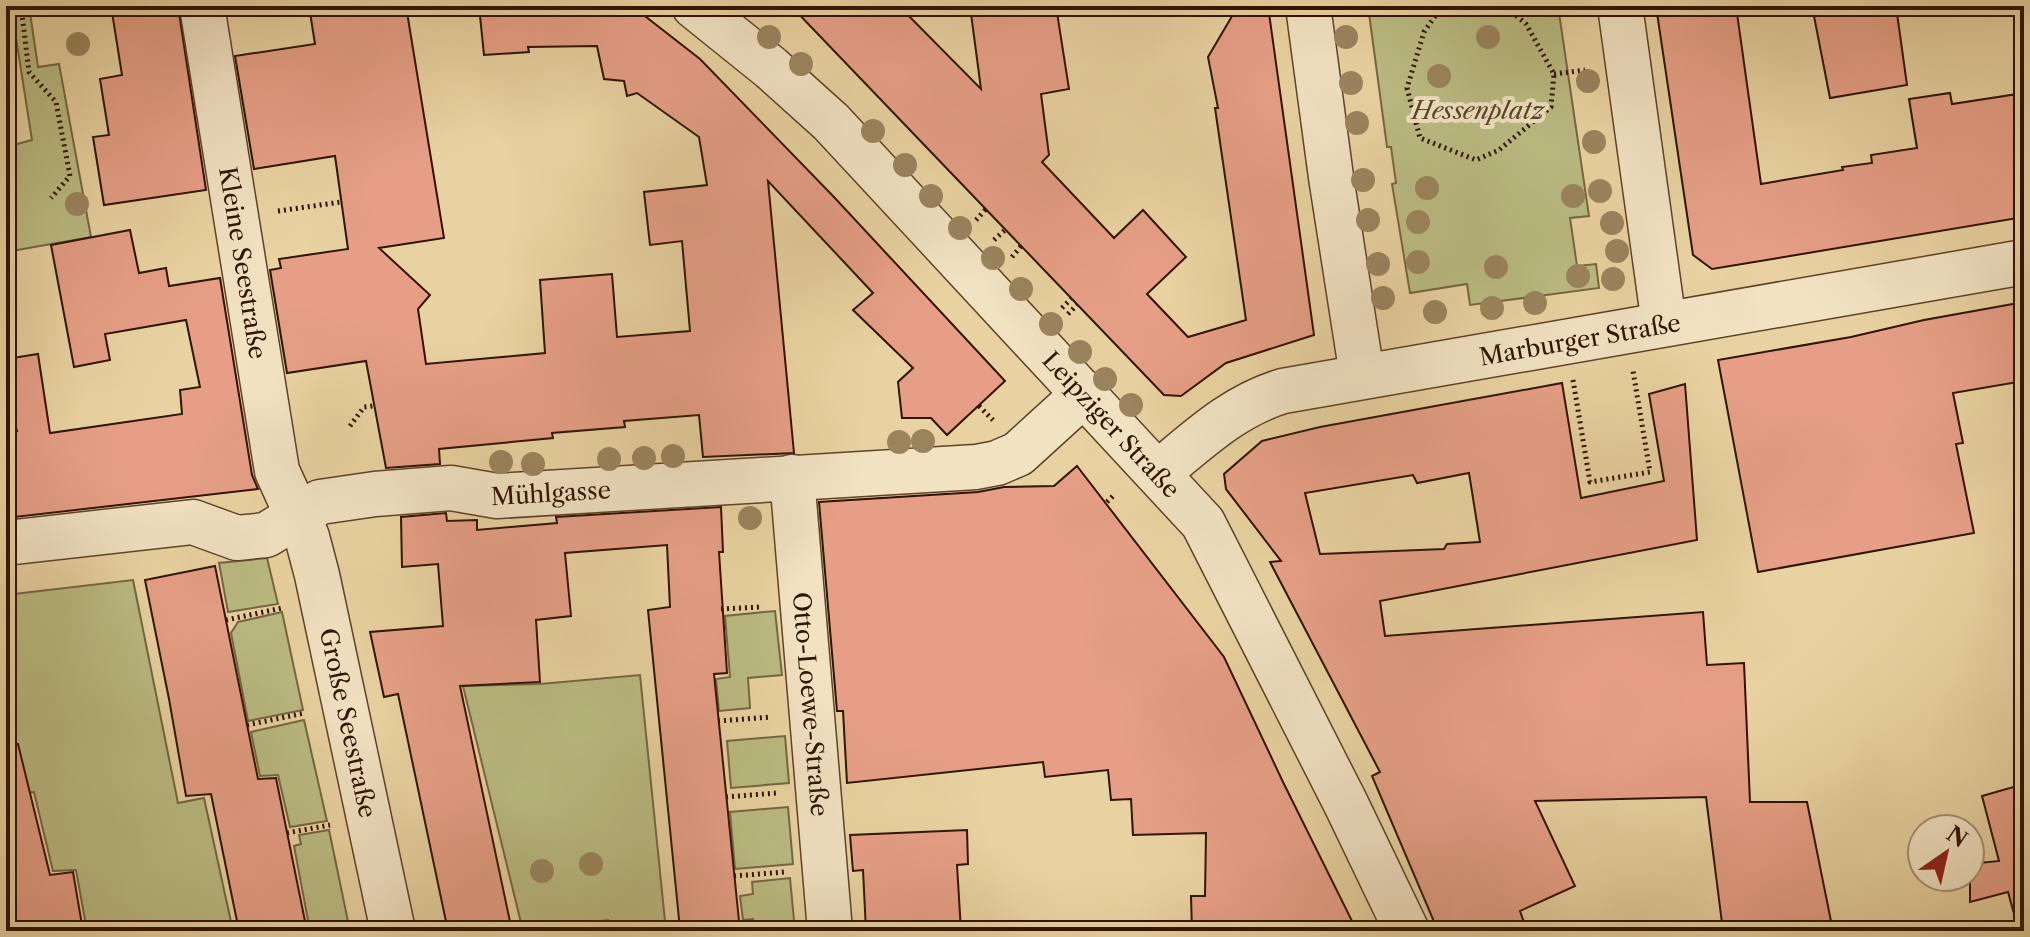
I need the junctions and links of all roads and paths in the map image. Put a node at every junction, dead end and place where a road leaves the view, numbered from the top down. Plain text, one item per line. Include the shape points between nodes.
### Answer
1 (21, 6) edge
2 (202, 6) edge
3 (694, 6) edge
4 (1308, 6) edge
5 (1442, 6) edge
6 (1505, 6) edge
7 (1620, 6) edge
8 (1594, 69) dead end
9 (1554, 74) junction
10 (51, 198) dead end
11 (341, 202) dead end
12 (986, 209) dead end
13 (237, 216) junction
14 (975, 220) dead end
15 (1005, 230) dead end
16 (994, 240) dead end
17 (1021, 246) dead end
18 (1012, 257) dead end
19 (2024, 262) edge
20 (1071, 299) dead end
21 (1077, 305) dead end
22 (1062, 308) dead end
23 (1068, 314) dead end
24 (1664, 324) junction
25 (1631, 361) dead end
26 (1572, 372) dead end
27 (1362, 375) junction
28 (1085, 393) junction
29 (373, 406) dead end
30 (979, 406) dead end
31 (993, 421) dead end
32 (350, 426) dead end
33 (1158, 473) junction
34 (792, 477) junction
35 (1114, 495) dead end
36 (1107, 502) dead end
37 (297, 518) junction
38 (6, 543) edge
39 (767, 606) dead end
40 (287, 607) dead end
41 (721, 609) dead end
42 (226, 620) dead end
43 (310, 712) dead end
44 (774, 717) dead end
45 (718, 721) dead end
46 (247, 725) dead end
47 (779, 793) dead end
48 (726, 797) dead end
49 (335, 824) dead end
50 (287, 833) dead end
51 (797, 871) dead end
52 (734, 876) dead end
53 (393, 931) edge
54 (830, 931) edge
55 (1407, 931) edge

1 - 10 path via 29,72 56,102 70,176
2 - 13 street, Kleine Seestraße
3 - 28 street, Leipziger Straße via 831,122
4 - 27 street
5 - 9 path via 1424,32 1407,88 1420,138 1476,160 1499,150 1551,107
6 - 9 path via 1526,24
7 - 24 street
8 - 9 path
11 - 13 path
12 - 14 path
13 - 37 street, Kleine Seestraße via 277,471
15 - 16 path
17 - 18 path
19 - 24 street, Marburger Straße
20 - 22 path
21 - 23 path
24 - 27 street, Marburger Straße
25 - 26 path via 1650,472 1590,482
27 - 33 street, Marburger Straße via 1251,402
28 - 33 street, Leipziger Straße
28 - 34 street, Mühlgasse via 1018,454 997,463
29 - 32 path via 364,407
30 - 31 path
33 - 55 street, Leipziger Straße via 1203,523
34 - 37 street, Mühlgasse via 497,496 451,488 375,494 320,502
34 - 54 street, Otto-Loewe-Straße
35 - 36 path
37 - 38 street, Mühlgasse via 266,535 237,538 193,522
37 - 53 street, Große Seestraße via 317,575
39 - 41 path
40 - 42 path
43 - 46 path
44 - 45 path
47 - 48 path
49 - 50 path
51 - 52 path

